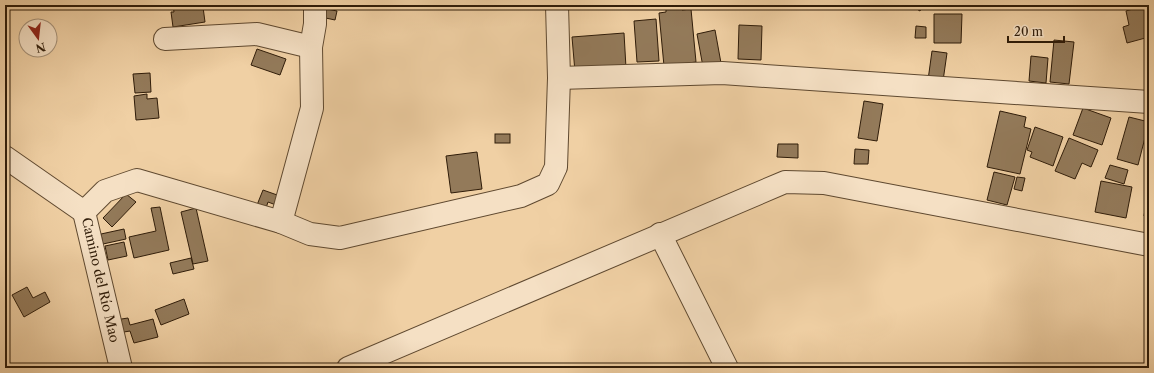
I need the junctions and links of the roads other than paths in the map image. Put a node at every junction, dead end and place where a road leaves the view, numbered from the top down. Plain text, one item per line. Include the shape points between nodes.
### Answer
1 (315, 5) edge
2 (558, 5) edge
3 (165, 39) dead end
4 (311, 47) junction
5 (559, 78) junction
6 (1149, 102) edge
7 (5, 157) edge
8 (84, 212) junction
9 (281, 222) junction
10 (660, 234) junction
11 (1149, 245) edge
12 (121, 368) edge
13 (348, 368) edge
14 (726, 368) edge

1 - 4 street
2 - 5 street, Camino del Río Mao
3 - 4 street via 257,34
4 - 9 street via 312,108
5 - 6 street via 722,73
5 - 9 street, Camino del Río Mao via 556,167 548,184 521,196 340,238 310,234
7 - 8 street
8 - 9 street, Camino del Río Mao via 104,191 137,180
8 - 12 street, Camino del Río Mao
10 - 11 street via 785,182 824,183
10 - 13 street
10 - 14 street

